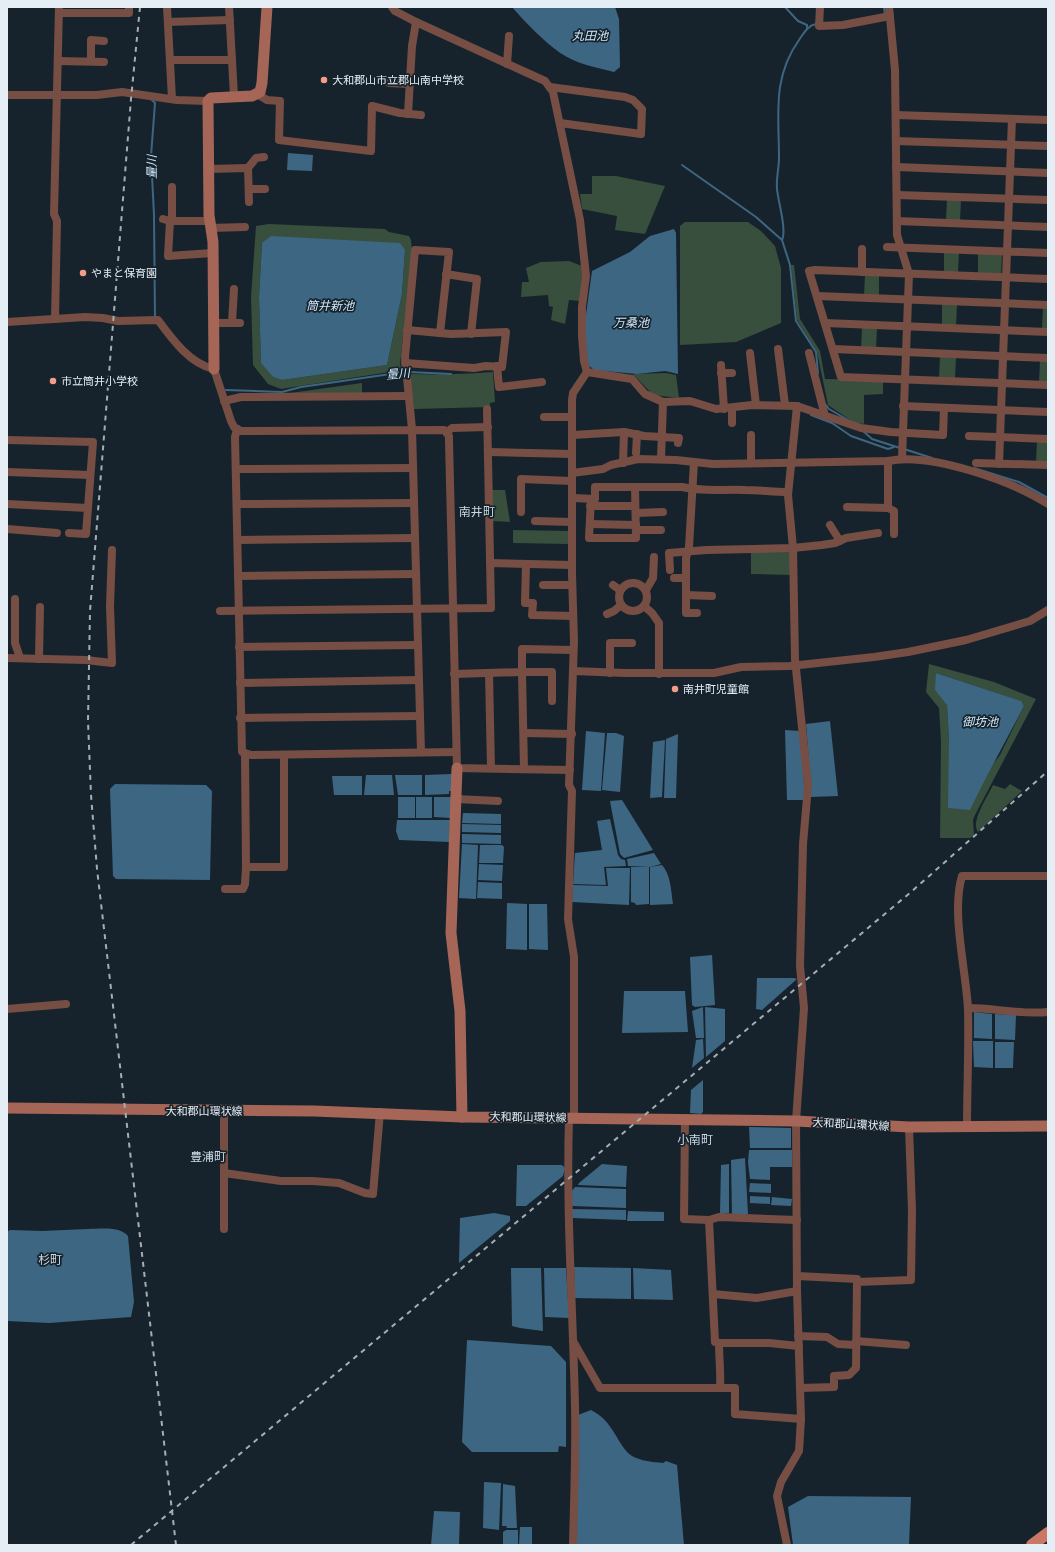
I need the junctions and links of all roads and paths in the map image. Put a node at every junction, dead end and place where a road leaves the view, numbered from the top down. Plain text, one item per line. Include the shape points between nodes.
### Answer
1 (129, 7) edge
2 (167, 7) edge
3 (229, 7) edge
4 (267, 7) edge
5 (392, 7) edge
6 (820, 7) edge
7 (889, 7) edge
8 (59, 10) edge
9 (890, 16) junction
10 (230, 20) junction
11 (168, 22) junction
12 (416, 22) junction
13 (509, 36) dead end
14 (104, 40) dead end
15 (170, 60) junction
16 (232, 60) junction
17 (58, 61) junction
18 (91, 61) junction
19 (104, 62) dead end
20 (507, 64) junction
21 (389, 83) dead end
22 (409, 84) junction
23 (550, 87) junction
24 (257, 94) junction
25 (7, 95) edge
26 (58, 96) junction
27 (234, 96) junction
28 (172, 99) junction
29 (208, 101) junction
30 (408, 114) junction
31 (421, 115) dead end
32 (896, 115) junction
33 (1012, 119) junction
34 (1048, 120) edge
35 (560, 123) junction
36 (896, 141) junction
37 (1012, 145) junction
38 (1048, 146) edge
39 (264, 157) dead end
40 (896, 167) junction
41 (248, 168) junction
42 (208, 169) junction
43 (1010, 171) junction
44 (1048, 173) edge
45 (172, 186) dead end
46 (249, 189) junction
47 (265, 189) dead end
48 (897, 195) junction
49 (1009, 199) junction
50 (1048, 200) edge
51 (249, 202) dead end
52 (168, 220) junction
53 (897, 221) junction
54 (210, 225) junction
55 (1008, 225) junction
56 (245, 227) dead end
57 (1048, 227) edge
58 (887, 247) dead end
59 (901, 247) junction
60 (862, 249) dead end
61 (1007, 251) junction
62 (213, 253) junction
63 (1048, 253) edge
64 (862, 272) junction
65 (446, 274) junction
66 (909, 274) junction
67 (1006, 278) junction
68 (1048, 279) edge
69 (234, 289) dead end
70 (817, 296) junction
71 (909, 300) junction
72 (1005, 304) junction
73 (1048, 305) edge
74 (55, 319) junction
75 (7, 322) edge
76 (214, 323) junction
77 (825, 323) junction
78 (908, 326) junction
79 (407, 330) junction
80 (1004, 330) junction
81 (1048, 332) edge
82 (440, 333) junction
83 (471, 334) junction
84 (778, 350) dead end
85 (833, 350) junction
86 (750, 352) dead end
87 (907, 352) junction
88 (809, 353) dead end
89 (1003, 356) junction
90 (1048, 358) edge
91 (721, 365) dead end
92 (497, 366) junction
93 (214, 369) junction
94 (406, 369) junction
95 (587, 372) junction
96 (721, 373) junction
97 (732, 373) dead end
98 (906, 379) junction
99 (542, 382) dead end
100 (1002, 383) junction
101 (1048, 385) edge
102 (409, 396) junction
103 (224, 401) junction
104 (663, 402) junction
105 (756, 405) junction
106 (785, 405) junction
107 (797, 406) junction
108 (903, 406) junction
109 (728, 408) junction
110 (944, 408) junction
111 (487, 409) dead end
112 (1001, 410) junction
113 (1048, 412) edge
114 (825, 416) junction
115 (544, 417) dead end
116 (572, 417) junction
117 (732, 423) dead end
118 (488, 427) junction
119 (237, 429) junction
120 (412, 429) junction
121 (447, 432) junction
122 (624, 432) junction
123 (902, 433) junction
124 (637, 434) junction
125 (572, 435) junction
126 (751, 435) dead end
127 (662, 436) junction
128 (969, 436) dead end
129 (1000, 437) junction
130 (1048, 439) edge
131 (7, 440) edge
132 (678, 443) dead end
133 (489, 452) junction
134 (636, 453) dead end
135 (572, 454) junction
136 (902, 456) junction
137 (661, 459) junction
138 (888, 461) junction
139 (694, 462) junction
140 (793, 462) junction
141 (624, 463) junction
142 (751, 463) junction
143 (976, 463) dead end
144 (999, 464) junction
145 (1048, 466) edge
146 (413, 468) junction
147 (237, 469) junction
148 (7, 472) edge
149 (90, 475) junction
150 (572, 477) junction
151 (635, 487) junction
152 (693, 489) junction
153 (788, 492) junction
154 (572, 498) junction
155 (591, 502) junction
156 (414, 503) junction
157 (7, 504) edge
158 (237, 504) junction
159 (1048, 504) edge
160 (847, 507) dead end
161 (88, 508) junction
162 (888, 508) junction
163 (636, 509) junction
164 (521, 512) dead end
165 (663, 512) dead end
166 (535, 521) dead end
167 (572, 522) junction
168 (590, 524) junction
169 (830, 525) dead end
170 (636, 527) junction
171 (7, 530) edge
172 (661, 530) dead end
173 (57, 533) dead end
174 (68, 533) dead end
175 (878, 533) dead end
176 (894, 534) dead end
177 (415, 538) junction
178 (238, 540) junction
179 (840, 541) junction
180 (793, 548) junction
181 (112, 550) dead end
182 (687, 552) junction
183 (654, 556) dead end
184 (490, 563) junction
185 (526, 564) junction
186 (572, 565) junction
187 (670, 570) dead end
188 (416, 574) junction
189 (238, 576) junction
190 (674, 578) dead end
191 (686, 578) junction
192 (572, 584) junction
193 (542, 585) dead end
194 (613, 585) dead end
195 (620, 590) junction
196 (646, 590) junction
197 (686, 595) junction
198 (712, 596) dead end
199 (16, 599) dead end
200 (621, 605) junction
201 (644, 606) junction
202 (40, 607) dead end
203 (453, 608) junction
204 (417, 609) junction
205 (1048, 610) edge
206 (220, 611) dead end
207 (239, 612) junction
208 (697, 613) dead end
209 (607, 614) dead end
210 (572, 616) junction
211 (632, 644) dead end
212 (418, 645) junction
213 (239, 647) junction
214 (573, 650) junction
215 (7, 658) edge
216 (20, 658) junction
217 (39, 658) junction
218 (796, 665) junction
219 (572, 671) junction
220 (522, 672) junction
221 (489, 673) junction
222 (610, 673) junction
223 (454, 674) junction
224 (659, 674) junction
225 (419, 680) junction
226 (240, 683) junction
227 (552, 702) dead end
228 (420, 716) junction
229 (240, 718) junction
230 (524, 733) junction
231 (572, 734) junction
232 (421, 752) junction
233 (456, 752) junction
234 (245, 755) junction
235 (284, 755) junction
236 (457, 768) junction
237 (492, 768) junction
238 (524, 769) junction
239 (570, 770) junction
240 (456, 799) junction
241 (498, 801) dead end
242 (246, 867) junction
243 (1048, 876) edge
244 (224, 889) dead end
245 (66, 1004) dead end
246 (968, 1008) junction
247 (7, 1009) edge
248 (1048, 1012) edge
249 (7, 1108) edge
250 (224, 1110) junction
251 (380, 1112) junction
252 (462, 1117) junction
253 (571, 1118) junction
254 (685, 1120) junction
255 (796, 1121) junction
256 (1048, 1126) edge
257 (909, 1127) junction
258 (967, 1128) junction
259 (224, 1173) junction
260 (709, 1220) junction
261 (797, 1220) junction
262 (224, 1229) dead end
263 (797, 1276) junction
264 (857, 1282) junction
265 (797, 1291) junction
266 (713, 1294) junction
267 (798, 1336) junction
268 (573, 1340) junction
269 (720, 1343) junction
270 (856, 1343) junction
271 (906, 1345) dead end
272 (799, 1346) junction
273 (720, 1388) junction
274 (800, 1388) junction
275 (801, 1419) junction
276 (1048, 1533) edge
277 (573, 1545) edge
278 (787, 1545) edge
279 (1032, 1545) edge

1 - 8 street via 129,13
2 - 11 street
3 - 10 street
4 - 24 main road via 262,83
5 - 12 street
6 - 9 street via 819,24 843,25
7 - 9 street
8 - 17 street
9 - 32 street
10 - 11 street
10 - 16 street
11 - 15 street
12 - 20 street
12 - 22 street
13 - 20 street
14 - 18 street via 91,40
15 - 16 street
15 - 28 street
16 - 27 street
17 - 18 street
17 - 26 street
18 - 19 street
20 - 23 street via 545,81
21 - 22 street
22 - 30 street
23 - 35 street
23 - 35 street via 625,97 633,100 642,109 641,134
24 - 27 main road
24 - 30 street via 267,100 280,101 279,140 326,144 353,150 371,151 372,106
25 - 26 street
26 - 28 street via 128,92
26 - 74 street via 54,214 57,221
27 - 29 main road via 211,98
28 - 29 street
29 - 42 main road
30 - 31 street
32 - 33 street
32 - 36 street
33 - 34 street
33 - 37 street
35 - 95 street via 576,200 586,276 581,325
36 - 37 street
36 - 40 street
37 - 38 street
37 - 43 street
39 - 41 street via 256,158
40 - 43 street
40 - 48 street
41 - 42 street
41 - 46 street
42 - 54 main road
43 - 44 street
43 - 49 street
45 - 52 street
46 - 47 street
46 - 51 street
48 - 49 street
48 - 53 street
49 - 50 street
49 - 55 street
52 - 54 street
52 - 62 street via 168,256
53 - 55 street
53 - 59 street via 897,235
54 - 56 street
54 - 62 main road
55 - 57 street
55 - 61 street
58 - 59 street
59 - 61 street
59 - 66 street
60 - 64 street
61 - 63 street
61 - 67 street
62 - 76 main road
64 - 66 street
64 - 70 street via 809,271
65 - 79 street via 449,252 415,250
65 - 82 street
65 - 83 street via 477,279
66 - 67 street
66 - 71 street
67 - 68 street
67 - 72 street
69 - 76 street via 236,323
70 - 71 street
70 - 77 street
71 - 72 street
71 - 78 street
72 - 73 street
72 - 80 street
74 - 75 street
74 - 93 street via 85,317 118,321 155,320 193,358
76 - 93 main road
77 - 78 street
77 - 85 street
78 - 80 street
78 - 87 street
79 - 82 street
79 - 94 street
80 - 81 street
80 - 89 street
82 - 83 street
83 - 92 street via 506,332 502,367
84 - 106 street
85 - 87 street
85 - 98 street via 841,377
86 - 105 street
87 - 89 street
87 - 98 street
88 - 114 street
89 - 90 street
89 - 100 street
91 - 96 street
92 - 94 street
92 - 99 street via 499,387
93 - 103 street
94 - 102 street
95 - 104 street via 632,379 645,394
95 - 116 street via 573,394
96 - 97 street
96 - 109 street
98 - 100 street
98 - 108 street
100 - 101 street
100 - 112 street
102 - 103 street via 241,397
102 - 120 street
103 - 119 street via 231,421
104 - 109 street via 690,401 708,408
104 - 127 street
105 - 106 street
105 - 109 street
106 - 107 street
107 - 114 street
107 - 140 street
108 - 110 street
108 - 123 street
109 - 117 street
110 - 112 street
110 - 123 street via 944,434
111 - 118 street
112 - 113 street
112 - 129 street
114 - 123 street via 852,426
115 - 116 street
116 - 125 street
118 - 121 street via 452,428
118 - 133 street
119 - 120 street via 246,432
119 - 147 street
120 - 121 street via 438,429
120 - 146 street
121 - 203 street via 450,441
122 - 124 street
122 - 125 street
122 - 141 street
123 - 136 street
124 - 127 street
124 - 134 street
125 - 135 street
126 - 142 street
127 - 132 street via 679,438
127 - 137 street
128 - 129 street
129 - 130 street
129 - 144 street
131 - 149 street via 93,442
133 - 135 street
133 - 184 street
135 - 150 street
136 - 138 street
136 - 159 street via 996,478
137 - 139 street
137 - 141 street via 638,459
138 - 140 street
138 - 162 street
139 - 142 street
139 - 152 street
140 - 142 street
140 - 153 street
141 - 150 street
143 - 144 street
144 - 145 street
146 - 147 street
146 - 156 street
147 - 158 street
148 - 149 street
149 - 161 street
150 - 154 street
150 - 164 street via 522,479
151 - 152 street via 682,486
151 - 155 street via 595,487 595,499
151 - 163 street
152 - 153 street
152 - 182 street
153 - 180 street
154 - 155 street
154 - 167 street
155 - 163 street
155 - 168 street
156 - 158 street
156 - 177 street
157 - 161 street
158 - 178 street
160 - 162 street
161 - 174 street via 86,534
162 - 176 street via 894,511
163 - 165 street
163 - 170 street
166 - 167 street
167 - 186 street
168 - 170 street
168 - 170 street via 589,538 636,538
169 - 179 street
170 - 172 street
171 - 173 street
175 - 179 street via 852,536
177 - 178 street
177 - 188 street
178 - 189 street
179 - 180 street
180 - 182 street
180 - 218 street
181 - 217 street via 112,664 89,660
182 - 187 street via 669,554
182 - 191 street
183 - 196 street via 653,578
184 - 185 street
184 - 203 street via 491,608
185 - 186 street
185 - 210 street via 525,603 533,603 532,615
186 - 192 street
188 - 189 street
188 - 204 street
189 - 207 street
190 - 191 street
191 - 197 street
192 - 193 street
192 - 210 street
194 - 195 street
195 - 196 street via 624,585 632,583 640,584
195 - 200 street via 618,600
196 - 201 street
197 - 198 street
197 - 208 street via 686,613
199 - 216 street via 15,643
200 - 201 street via 626,610 634,612
200 - 209 street
201 - 224 street via 659,622
202 - 217 street
203 - 204 street
203 - 223 street
204 - 207 street
204 - 212 street
205 - 218 street via 1030,621 966,640 908,652
206 - 207 street
207 - 213 street
210 - 214 street
211 - 222 street via 610,643
212 - 213 street
212 - 225 street
213 - 226 street
214 - 219 street
214 - 220 street via 522,649
215 - 216 street
216 - 217 street
218 - 224 street via 741,667 721,672
218 - 255 street via 808,786 803,844 800,966 804,1008
219 - 222 street
219 - 231 street
220 - 221 street
220 - 227 street via 552,672
220 - 230 street
221 - 223 street
221 - 237 street
222 - 224 street
223 - 233 street
225 - 226 street
225 - 228 street
226 - 229 street
228 - 229 street
228 - 232 street
229 - 234 street via 240,747
230 - 231 street
230 - 238 street
231 - 239 street
232 - 233 street
232 - 235 street
233 - 236 street
234 - 235 street
234 - 242 street
235 - 242 street via 284,867
236 - 237 street
236 - 240 main road
237 - 238 street
238 - 239 street
239 - 253 street via 572,824 568,919 574,957
240 - 241 street
240 - 252 main road via 451,932 460,1011
242 - 244 street via 243,889
243 - 246 street via 962,876 958,900
245 - 247 street
246 - 248 street
246 - 258 street
249 - 250 main road, 大和郡山環状線
250 - 251 main road, 大和郡山環状線
250 - 259 street
251 - 252 main road, 大和郡山環状線
251 - 259 street via 373,1194 339,1183 281,1181
252 - 253 main road, 大和郡山環状線
253 - 254 main road, 大和郡山環状線
253 - 268 street via 567,1176
254 - 255 main road, 大和郡山環状線
254 - 260 street via 684,1219
255 - 257 main road, 大和郡山環状線
255 - 261 street
256 - 258 main road, 大和郡山環状線
257 - 258 main road, 大和郡山環状線
257 - 264 street via 911,1280
259 - 262 street
260 - 261 street via 719,1217
260 - 266 street
261 - 263 street
263 - 264 street via 857,1279
263 - 265 street
264 - 270 street
265 - 266 street via 757,1298
265 - 267 street
266 - 269 street via 715,1342
267 - 270 street via 827,1337 838,1344
267 - 272 street
268 - 273 street via 600,1388
268 - 277 street
269 - 272 street
269 - 273 street
270 - 271 street
270 - 274 street via 856,1368 849,1375 834,1376 834,1387
272 - 274 street
273 - 275 street via 735,1388 735,1414
274 - 275 street
275 - 278 street via 799,1451 781,1482 777,1496
276 - 279 main road

